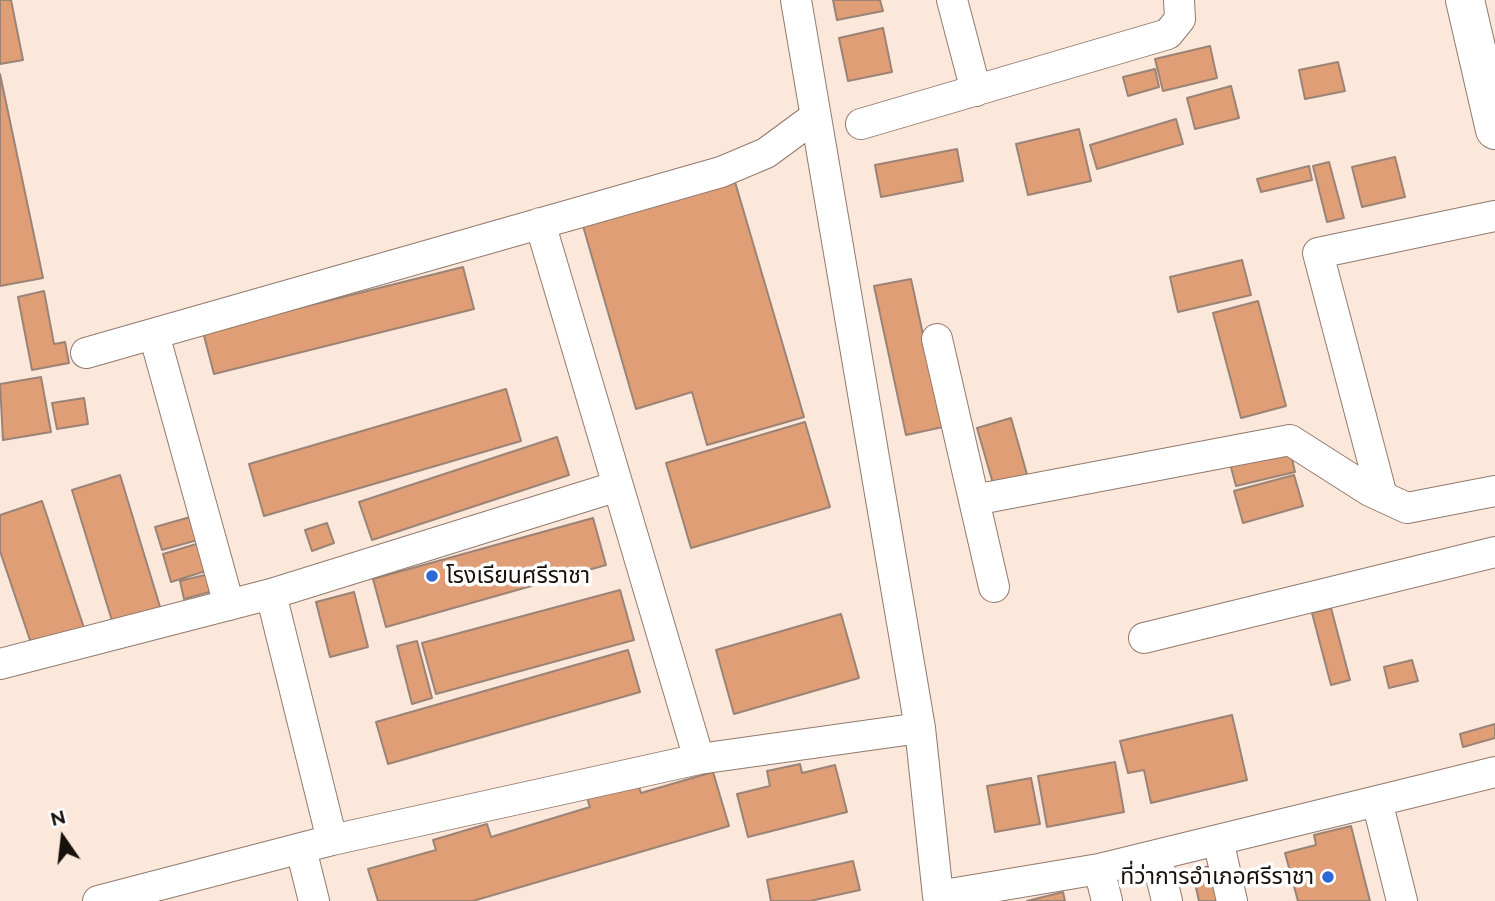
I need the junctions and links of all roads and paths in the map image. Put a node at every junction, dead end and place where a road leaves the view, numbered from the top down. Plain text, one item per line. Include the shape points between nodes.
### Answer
1 (796, 0) edge
2 (952, 0) edge
3 (1179, 0) edge
4 (1465, 0) edge
5 (976, 91) junction
6 (815, 117) junction
7 (861, 124) dead end
8 (1495, 130) edge
9 (1495, 216) edge
10 (540, 223) junction
11 (153, 334) junction
12 (937, 339) dead end
13 (86, 353) dead end
14 (618, 486) junction
15 (1495, 491) edge
16 (1382, 496) junction
17 (974, 500) junction
18 (1495, 552) edge
19 (995, 587) dead end
20 (271, 594) junction
21 (229, 604) junction
22 (1144, 638) dead end
23 (0, 663) edge
24 (920, 728) junction
25 (699, 760) junction
26 (1495, 772) edge
27 (1377, 801) junction
28 (332, 840) junction
29 (1218, 840) junction
30 (301, 849) junction
31 (1156, 855) junction
32 (1099, 869) junction
33 (928, 898) edge
34 (98, 901) edge
35 (314, 901) edge
36 (1107, 901) edge
37 (1167, 901) edge
38 (1233, 901) edge
39 (1402, 901) edge

1 - 6 lane
2 - 5 lane
3 - 5 lane via 1180,19 1168,34
4 - 8 highway
5 - 7 lane
6 - 10 lane via 766,153 721,172
6 - 24 lane
9 - 16 lane via 1318,253
10 - 11 lane
10 - 14 lane
11 - 13 lane
11 - 21 lane
12 - 17 lane
14 - 20 lane
14 - 25 lane
15 - 16 lane via 1407,508
16 - 17 lane via 1290,440
17 - 19 lane
18 - 22 lane
20 - 21 lane
20 - 28 lane
21 - 23 lane
24 - 25 lane
24 - 33 lane
25 - 28 lane
26 - 27 lane
27 - 29 lane
27 - 39 lane
28 - 30 lane
29 - 31 lane
29 - 38 lane
30 - 34 lane
30 - 35 lane
31 - 32 lane
31 - 37 lane
32 - 33 lane
32 - 36 lane

